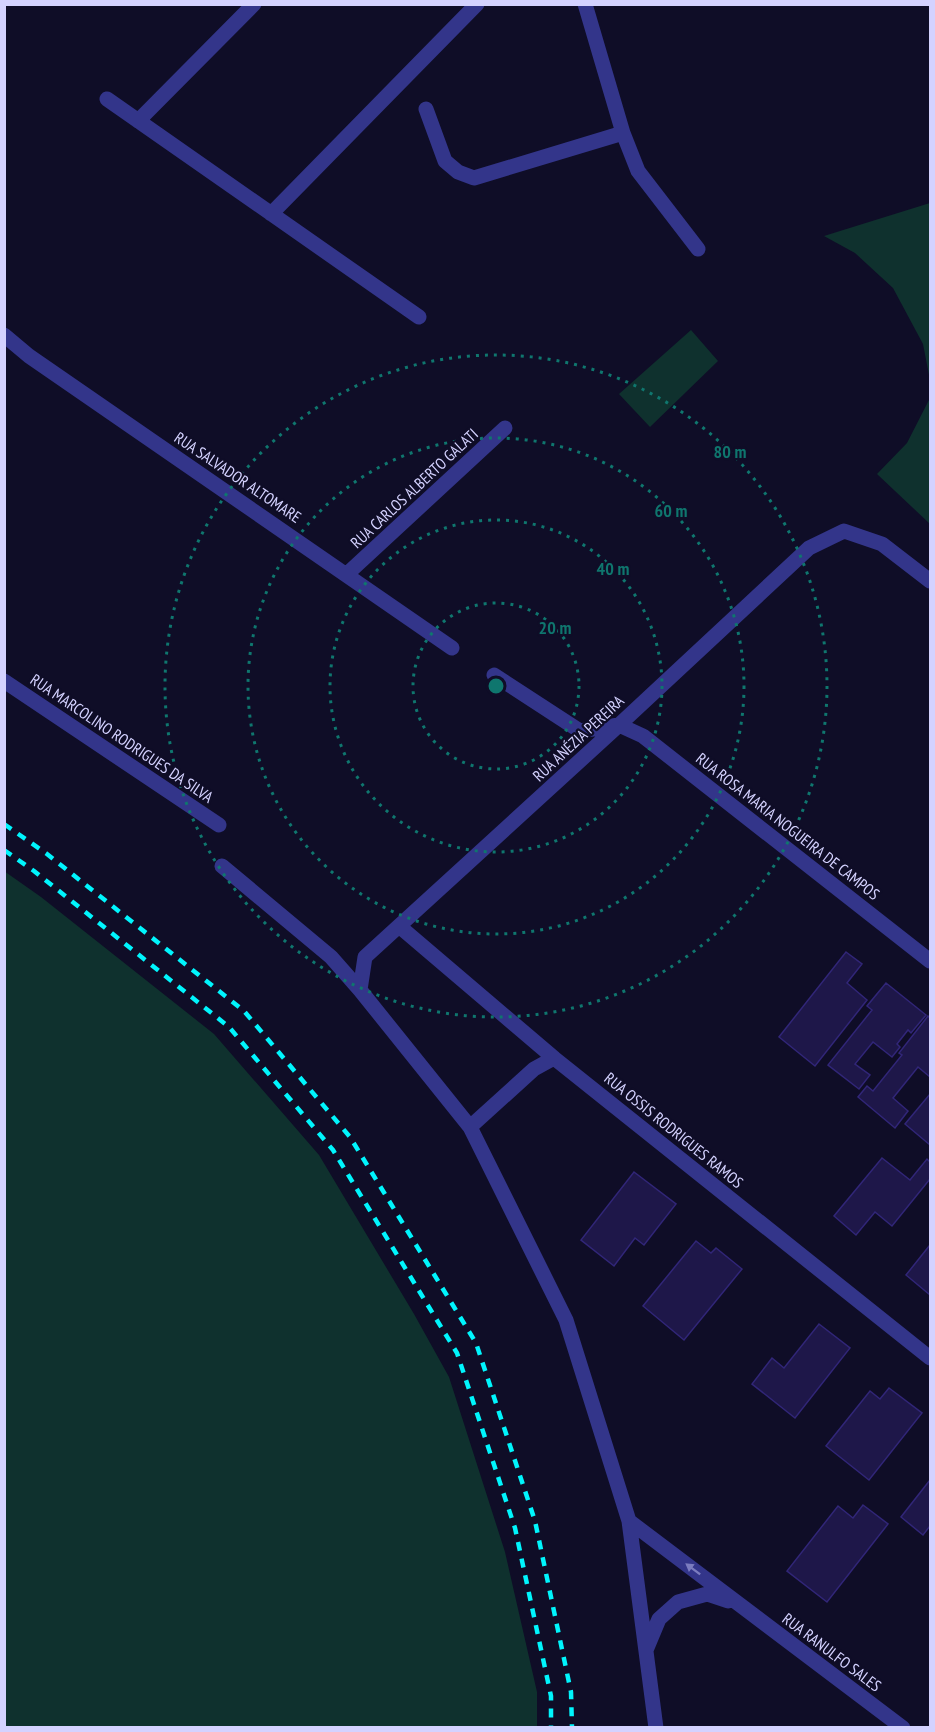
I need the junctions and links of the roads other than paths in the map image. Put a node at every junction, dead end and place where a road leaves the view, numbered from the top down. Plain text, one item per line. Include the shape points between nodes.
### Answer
1 (254, 4) edge
2 (477, 4) edge
3 (585, 4) edge
4 (107, 99) dead end
5 (426, 109) dead end
6 (138, 121) junction
7 (623, 133) junction
8 (271, 214) junction
9 (698, 249) dead end
10 (419, 317) dead end
11 (4, 335) edge
12 (505, 428) dead end
13 (347, 574) junction
14 (930, 581) edge
15 (452, 648) dead end
16 (494, 675) dead end
17 (4, 681) edge
18 (619, 725) junction
19 (219, 825) dead end
20 (222, 866) dead end
21 (399, 926) junction
22 (930, 961) edge
23 (360, 990) junction
24 (554, 1058) junction
25 (470, 1127) junction
26 (930, 1358) edge
27 (629, 1521) junction
28 (740, 1604) junction
29 (646, 1650) junction
30 (656, 1728) edge
31 (903, 1728) edge

1 - 6 street
2 - 8 street
3 - 7 street
4 - 6 street
5 - 7 street via 445,160 458,172 474,178
6 - 8 street
7 - 9 street via 638,171
8 - 10 street
11 - 13 street, RUA SALVADOR ALTOMARE
12 - 13 street, RUA CARLOS ALBERTO GALATI
13 - 15 street, RUA SALVADOR ALTOMARE
14 - 18 street, RUA ANÉZIA PEREIRA via 882,544 844,531 809,548
16 - 18 street via 580,731
17 - 19 street, RUA MARCOLINO RODRIGUES DA SILVA
18 - 21 street, RUA ANÉZIA PEREIRA
18 - 22 street, RUA ROSA MARIA NOGUEIRA DE CAMPOS via 643,736
20 - 23 street via 331,957
21 - 23 street, RUA ANÉZIA PEREIRA via 365,957
21 - 24 street, RUA OSSIS RODRIGUES RAMOS
23 - 25 street
24 - 25 street via 534,1069
24 - 26 street, RUA OSSIS RODRIGUES RAMOS
25 - 27 street via 566,1320
28 -> 27 street, RUA RANULFO SALES
27 - 29 street
28 - 29 street, RUA RANULFO SALES via 707,1594 678,1602 660,1619
28 - 31 street, RUA RANULFO SALES
29 - 30 street

